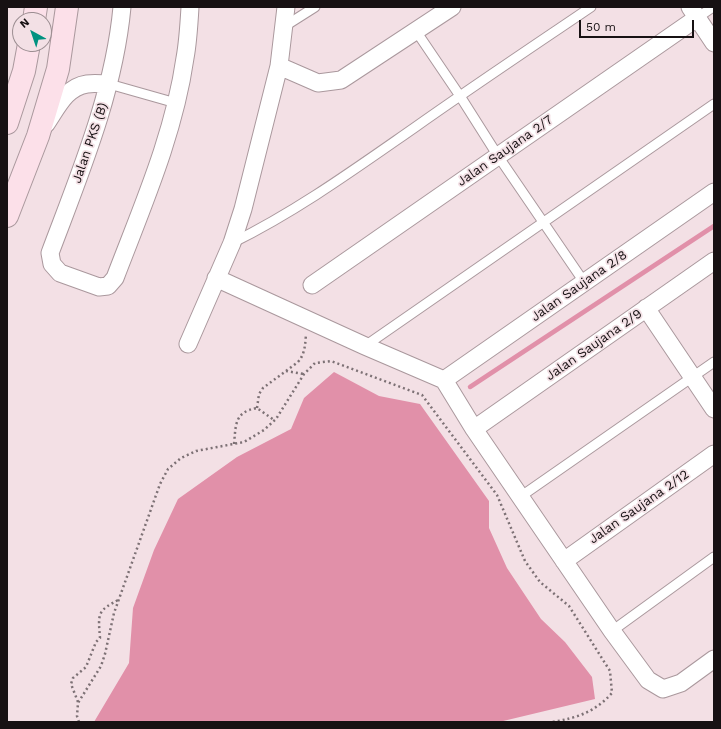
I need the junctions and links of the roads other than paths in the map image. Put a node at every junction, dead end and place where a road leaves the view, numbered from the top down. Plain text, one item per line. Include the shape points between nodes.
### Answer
1 (67, 7) edge
2 (122, 7) edge
3 (190, 7) edge
4 (286, 7) edge
5 (314, 7) edge
6 (452, 7) edge
7 (591, 7) edge
8 (713, 7) edge
9 (694, 13) edge
10 (285, 26) junction
11 (416, 32) junction
12 (714, 43) edge
13 (28, 52) edge
14 (279, 66) junction
15 (109, 84) junction
16 (460, 96) junction
17 (176, 103) junction
18 (714, 104) edge
19 (7, 123) edge
20 (38, 136) junction
21 (498, 156) junction
22 (714, 192) edge
23 (7, 216) edge
24 (543, 223) junction
25 (232, 243) junction
26 (714, 261) edge
27 (216, 278) junction
28 (584, 282) junction
29 (312, 285) dead end
30 (646, 308) junction
31 (188, 344) dead end
32 (365, 346) junction
33 (714, 362) edge
34 (692, 377) junction
35 (444, 380) junction
36 (714, 409) edge
37 (474, 429) junction
38 (714, 454) edge
39 (520, 497) junction
40 (714, 557) edge
41 (564, 561) junction
42 (612, 631) junction
43 (714, 659) edge

1 - 20 main road via 58,69
2 - 15 street, Jalan PKS (B)
3 - 17 street via 186,59
4 - 10 street
5 - 10 lane
6 - 11 street
7 - 16 lane
8 - 9 lane
9 - 12 street
9 - 21 street, Jalan Saujana 2/7
10 - 14 street
11 - 14 street via 341,80 318,83
11 - 16 lane
13 - 19 main road
14 - 25 street
15 - 17 lane
15 - 17 street, Jalan PKS (B) via 92,142 50,253 52,264 60,273 99,287 108,286 115,278 152,180
15 - 20 street via 87,84 72,89 60,102
16 - 21 lane
16 - 25 lane via 321,192 264,228
18 - 24 lane
20 - 23 main road
21 - 24 lane
21 - 29 street, Jalan Saujana 2/7
22 - 28 street, Jalan Saujana 2/8
24 - 28 lane
24 - 32 lane
25 - 27 street
26 - 30 street, Jalan Saujana 2/9
27 - 31 street
27 - 32 street
28 - 35 street, Jalan Saujana 2/8
30 - 34 street
30 - 37 street, Jalan Saujana 2/9
32 - 35 street
33 - 34 lane
34 - 36 street
34 - 39 lane
35 - 37 street
37 - 39 street
38 - 41 street, Jalan Saujana 2/12
39 - 41 street
40 - 42 lane
41 - 42 street
42 - 43 street via 648,680 663,688 681,683

